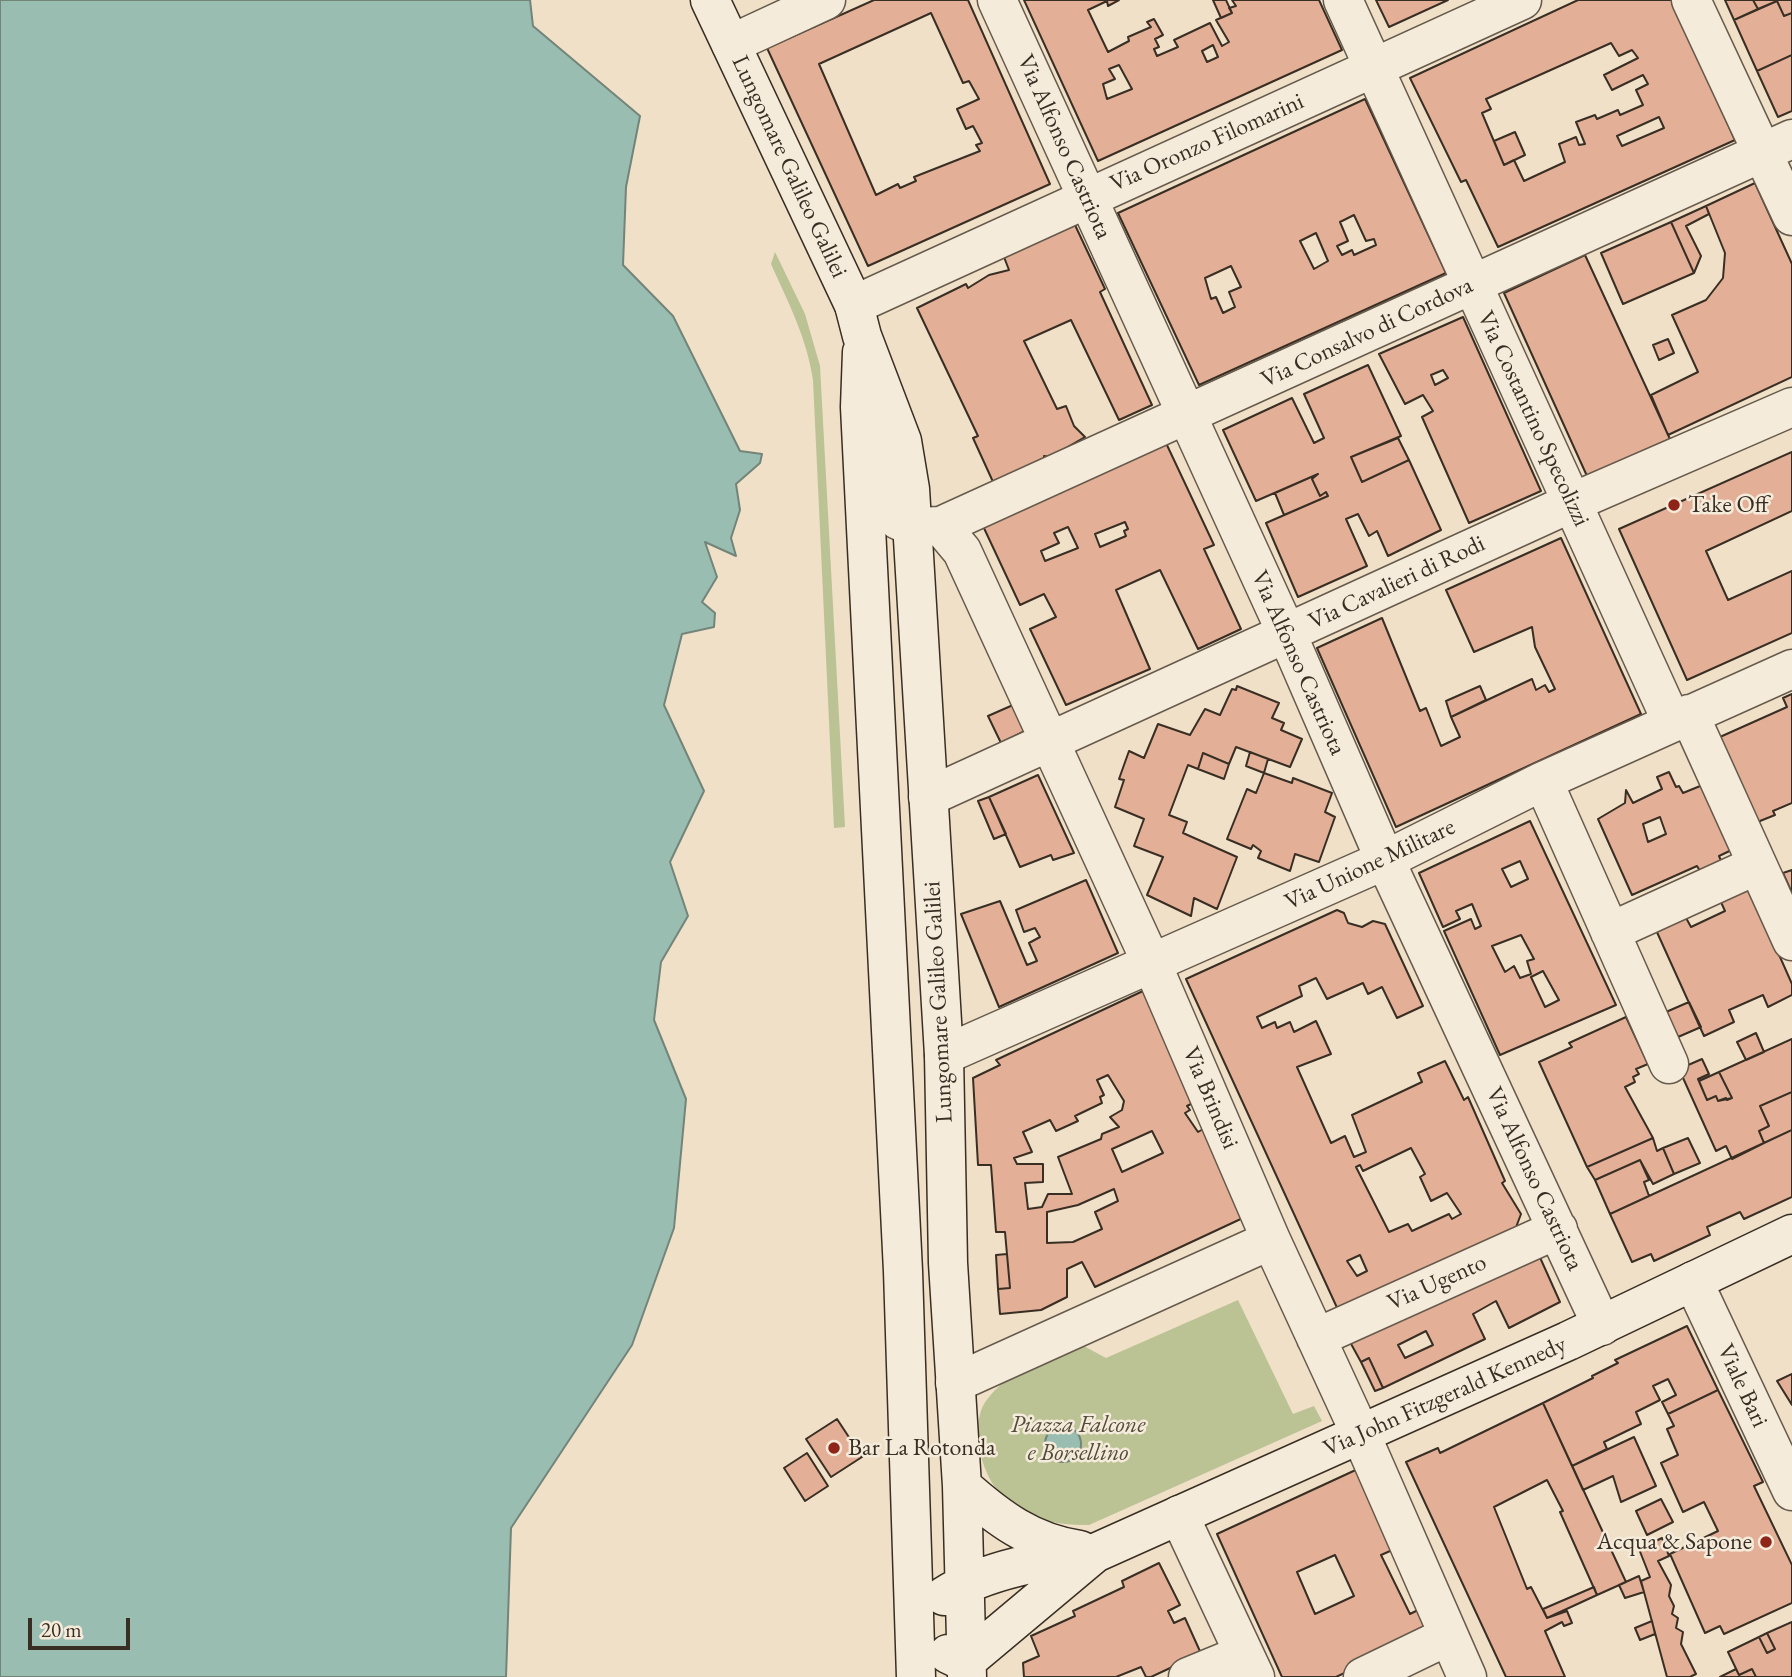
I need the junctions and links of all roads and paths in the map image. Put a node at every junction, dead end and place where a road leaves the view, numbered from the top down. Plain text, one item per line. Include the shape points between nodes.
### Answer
1 (710, 0) edge
2 (826, 0) edge
3 (997, 0) edge
4 (1343, 0) edge
5 (1522, 0) edge
6 (1691, 0) edge
7 (731, 44) junction
8 (1372, 68) junction
9 (1777, 146) edge
10 (1086, 198) junction
11 (1792, 216) edge
12 (1472, 285) junction
13 (858, 320) junction
14 (860, 407) junction
15 (1792, 407) edge
16 (1186, 416) junction
17 (1571, 503) junction
18 (927, 526) junction
19 (1287, 634) junction
20 (873, 653) junction
21 (922, 654) junction
22 (1792, 669) edge
23 (1681, 718) junction
24 (1049, 742) junction
25 (1543, 781) junction
26 (928, 797) junction
27 (880, 801) junction
28 (1385, 860) junction
29 (1757, 866) junction
30 (1610, 932) junction
31 (1792, 941) edge
32 (1153, 964) junction
33 (891, 1055) junction
34 (944, 1055) junction
35 (1669, 1064) dead end
36 (1558, 1229) junction
37 (1271, 1240) junction
38 (1790, 1241) edge
39 (1693, 1281) junction
40 (1602, 1326) junction
41 (1316, 1338) junction
42 (955, 1383) junction
43 (1361, 1435) junction
44 (962, 1486) junction
45 (1792, 1491) edge
46 (1179, 1515) junction
47 (1096, 1553) junction
48 (964, 1584) junction
49 (913, 1628) junction
50 (1448, 1636) junction
51 (1249, 1665) edge
52 (966, 1669) edge
53 (916, 1677) edge
54 (1188, 1677) edge
55 (1363, 1677) edge
56 (1467, 1677) edge

1 - 7 street, Lungomare Galileo Galilei
2 - 7 street
3 - 10 street, Via Alfonso Castriota
4 - 8 street, Via Costantino Specolizzi
5 - 8 street, Via Oronzo Filomarini
6 - 9 street
7 - 13 street, Lungomare Galileo Galilei
8 - 10 street, Via Oronzo Filomarini
8 - 12 street, Via Costantino Specolizzi
9 - 11 street
9 - 12 street, Via Consalvo di Cordova
10 - 13 street, Via Oronzo Filomarini
10 - 16 street, Via Alfonso Castriota
12 - 16 street, Via Consalvo di Cordova
12 - 17 street, Via Costantino Specolizzi
13 - 14 street, Lungomare Galileo Galilei
13 - 18 street, Lungomare Galileo Galilei
14 - 18 street, Via Brindisi via 886,450 891,508 898,520
14 - 20 street, Lungomare Galileo Galilei
15 - 17 street, Via Cavalieri di Rodi
16 - 18 street, Via Consalvo di Cordova
16 - 19 street, Via Alfonso Castriota
17 - 19 street, Via Cavalieri di Rodi
17 - 23 street, Via Costantino Specolizzi
18 - 21 street, Lungomare Galileo Galilei
18 - 24 street, Via Brindisi via 962,551
19 - 24 street, Via Cavalieri di Rodi
19 - 28 street, Via Alfonso Castriota
20 - 21 street
20 - 27 street, Lungomare Galileo Galilei
21 - 26 street, Lungomare Galileo Galilei
22 - 23 street, Via Unione Militare
23 - 25 street, Via Unione Militare
23 - 29 street, Via Costantino Specolizzi
24 - 26 street, Via Cavalieri di Rodi
24 - 32 street, Via Brindisi
25 - 28 street, Via Unione Militare
25 - 30 street
26 - 27 street, Via Cavalieri di Rodi
26 - 34 street, Lungomare Galileo Galilei
27 - 33 street, Lungomare Galileo Galilei
28 - 32 street, Via Unione Militare
28 - 36 street, Via Alfonso Castriota
29 - 30 street
29 - 31 street, Via Costantino Specolizzi
30 - 35 street
32 - 34 street, Via Unione Militare
32 - 37 street, Via Brindisi
33 - 34 street
33 - 49 street, Lungomare Galileo Galilei via 903,1271
34 - 42 street, Lungomare Galileo Galilei
36 - 40 street, Via Alfonso Castriota
36 - 41 street, Via Ugento
37 - 41 street, Via Brindisi
37 - 42 street
38 - 39 street, Via John Fitzgerald Kennedy
39 - 40 street, Via John Fitzgerald Kennedy
39 - 45 street, Viale Bari
40 - 43 street, Via John Fitzgerald Kennedy
41 - 43 street, Via Brindisi
42 - 44 street, Lungomare Galileo Galilei
43 - 46 street, Via John Fitzgerald Kennedy
43 - 50 street, Via Brindisi
44 - 47 street via 999,1518 1034,1538
44 - 48 street, Lungomare Galileo Galilei
46 - 47 street, Via John Fitzgerald Kennedy
46 - 51 street
47 - 48 street via 1050,1560
47 - 52 street
48 - 49 street via 937,1601
48 - 52 street, Lungomare Galileo Galilei
49 - 52 street
49 - 53 street, Lungomare Galileo Galilei
50 - 55 street
50 - 56 street, Via Brindisi
51 - 54 street

